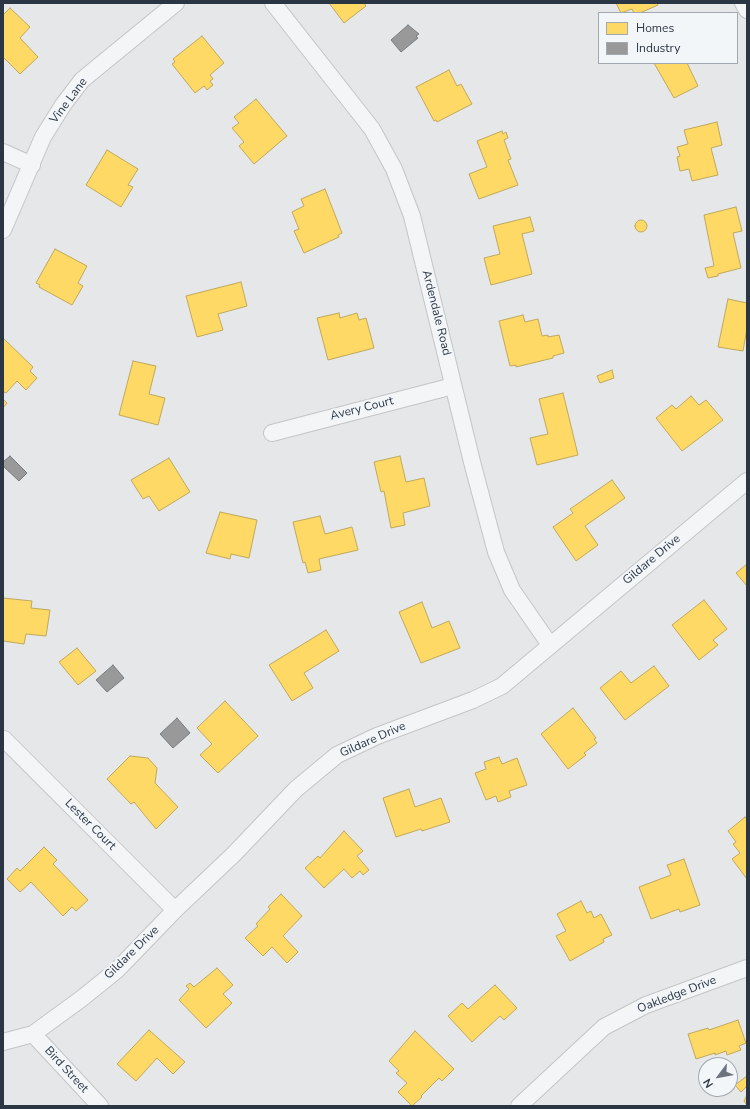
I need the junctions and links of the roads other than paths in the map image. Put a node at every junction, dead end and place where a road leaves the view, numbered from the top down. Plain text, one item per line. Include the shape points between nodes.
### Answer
1 (176, 3) edge
2 (273, 3) edge
3 (743, 3) edge
4 (747, 10) edge
5 (3, 152) edge
6 (32, 165) junction
7 (3, 230) edge
8 (453, 386) junction
9 (272, 433) dead end
10 (747, 481) edge
11 (550, 646) junction
12 (4, 739) dead end
13 (175, 910) junction
14 (747, 968) edge
15 (33, 1034) junction
16 (3, 1042) edge
17 (100, 1106) edge
18 (519, 1106) edge

1 - 6 street, Vine Lane via 82,80 43,137
2 - 8 street, Ardendale Road via 372,129 394,169 412,216
3 - 4 street
5 - 6 street
6 - 7 street, Vine Lane
8 - 9 street, Avery Court
8 - 11 street, Ardendale Road via 496,552 512,590
10 - 11 street, Gildare Drive
11 - 13 street, Gildare Drive via 502,686 473,700 377,736 337,755 296,789 234,854
12 - 13 street, Lester Court
13 - 15 street, Gildare Drive via 117,970
14 - 18 street, Oakledge Drive via 646,1005 604,1027
15 - 16 street, Gildare Drive
15 - 17 street, Bird Street

